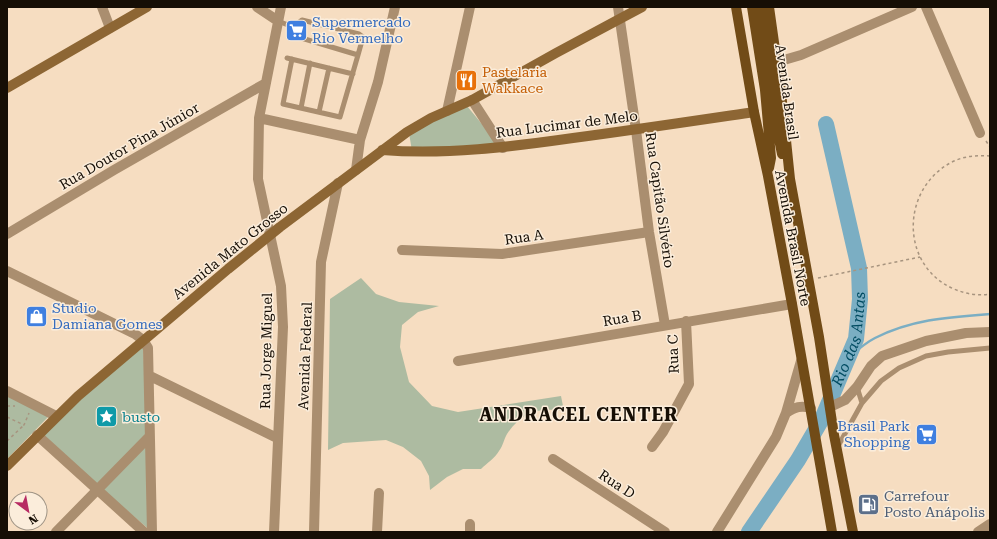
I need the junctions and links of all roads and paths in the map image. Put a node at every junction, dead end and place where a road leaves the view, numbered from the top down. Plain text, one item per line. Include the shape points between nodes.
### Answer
1 (102, 7) edge
2 (147, 7) edge
3 (257, 7) edge
4 (281, 7) edge
5 (395, 7) edge
6 (470, 7) edge
7 (618, 7) edge
8 (642, 7) edge
9 (736, 7) edge
10 (752, 7) edge
11 (762, 7) edge
12 (769, 7) edge
13 (912, 7) edge
14 (926, 7) edge
15 (620, 19) junction
16 (278, 21) junction
17 (293, 27) junction
18 (110, 28) junction
19 (358, 56) junction
20 (777, 62) junction
21 (310, 63) junction
22 (329, 68) junction
23 (353, 74) junction
24 (266, 83) junction
25 (7, 88) edge
26 (768, 90) junction
27 (472, 100) junction
28 (301, 108) junction
29 (446, 111) junction
30 (319, 112) junction
31 (754, 112) junction
32 (259, 118) junction
33 (636, 130) junction
34 (980, 133) dead end
35 (360, 140) junction
36 (502, 148) junction
37 (382, 150) junction
38 (990, 156) edge
39 (356, 170) junction
40 (768, 176) junction
41 (790, 179) junction
42 (338, 183) junction
43 (648, 232) junction
44 (7, 234) edge
45 (270, 235) junction
46 (402, 250) dead end
47 (920, 257) junction
48 (7, 271) edge
49 (809, 280) junction
50 (990, 294) edge
51 (792, 304) junction
52 (686, 321) junction
53 (665, 325) junction
54 (990, 332) edge
55 (143, 340) junction
56 (990, 348) edge
57 (458, 361) dead end
58 (801, 361) junction
59 (150, 376) junction
60 (857, 387) junction
61 (7, 391) edge
62 (862, 403) junction
63 (7, 406) edge
64 (20, 406) dead end
65 (830, 407) junction
66 (811, 411) junction
67 (30, 412) dead end
68 (786, 413) junction
69 (56, 416) junction
70 (7, 417) edge
71 (24, 425) junction
72 (37, 435) junction
73 (150, 437) junction
74 (277, 438) junction
75 (8, 439) edge
76 (652, 447) dead end
77 (837, 449) junction
78 (554, 459) dead end
79 (7, 466) edge
80 (98, 490) junction
81 (379, 493) dead end
82 (990, 524) edge
83 (830, 529) edge
84 (56, 532) edge
85 (144, 532) edge
86 (152, 532) edge
87 (274, 532) edge
88 (314, 532) edge
89 (376, 532) edge
90 (665, 532) edge
91 (717, 532) edge
92 (853, 532) edge
93 (978, 532) edge

1 - 18 street
2 - 18 main road
3 - 16 street
4 - 16 street, Rua Jorge Miguel
5 - 35 street via 378,82
6 - 29 street
7 - 15 street, Rua Capitão Silvério
8 - 15 main road, Avenida Mato Grosso
9 - 31 main road, Avenida Brasil Norte
10 - 26 main road, Avenida Brasil
11 - 26 main road, Avenida Brasil
12 - 20 main road, Avenida Brasil Norte
13 - 20 street via 801,55
14 - 34 street
15 - 27 main road, Avenida Mato Grosso
15 - 33 street, Rua Capitão Silvério
16 - 17 lane
16 - 24 street, Rua Jorge Miguel
17 - 19 lane via 298,37
17 - 19 lane via 302,20 359,34 363,37
18 - 25 main road
19 - 23 lane
20 - 41 main road, Avenida Brasil Norte
21 - 22 lane
21 - 28 lane
21 - 28 lane via 290,58 282,102
22 - 23 lane
22 - 30 lane
23 - 30 lane via 340,117
24 - 32 street, Rua Jorge Miguel
24 - 44 street, Rua Doutor Pina Júnior
26 - 40 main road, Avenida Brasil
26 - 41 main road, Avenida Brasil
27 - 29 main road, Avenida Mato Grosso
27 - 36 street
28 - 30 lane
29 - 37 main road, Avenida Mato Grosso via 407,132
31 - 33 main road, Rua Lucimar de Melo
31 - 40 main road, Avenida Brasil Norte
32 - 35 street
32 - 45 street, Rua Jorge Miguel via 258,179
33 - 36 main road, Rua Lucimar de Melo
33 - 43 street, Rua Capitão Silvério
35 - 39 street
36 - 37 main road, Rua Lucimar de Melo via 413,152
37 - 39 main road, Avenida Mato Grosso
38 - 47 path via 974,155 952,162 930,179 915,207 912,227
39 - 42 main road, Avenida Mato Grosso
40 - 51 main road, Avenida Brasil Norte
41 - 49 main road, Avenida Brasil Norte
42 - 45 main road, Avenida Mato Grosso
42 - 88 street, Avenida Federal via 321,262
43 - 46 street, Rua A via 502,254
43 - 53 street, Rua Capitão Silvério
45 - 55 main road, Avenida Mato Grosso
45 - 74 street, Rua Jorge Miguel via 281,286 283,327
47 - 49 path
47 - 50 path via 932,274 949,287 962,292
48 - 55 street
49 - 65 main road, Avenida Brasil Norte
51 - 52 street, Rua B
51 - 58 main road, Avenida Brasil Norte
52 - 53 street, Rua B
52 - 76 street, Rua C via 689,384
53 - 57 street, Rua B
54 - 60 street via 966,333 926,341 882,356 871,366
55 - 59 street via 148,348
55 - 69 main road, Avenida Mato Grosso
56 - 62 lane via 926,356 899,368 881,381
58 - 66 main road, Avenida Brasil Norte
58 - 68 street
59 - 73 street
59 - 74 street
60 - 62 lane
60 - 65 street via 845,400
61 - 69 street
62 - 77 lane
63 - 64 path
65 - 77 main road, Avenida Brasil Norte
66 - 68 street via 800,406
66 - 83 main road, Avenida Brasil Norte
67 - 71 path
68 - 91 street via 776,437
69 - 72 main road, Avenida Mato Grosso
70 - 71 path
71 - 75 path
72 - 79 main road, Avenida Mato Grosso
72 - 80 street
73 - 80 street
73 - 86 street
74 - 87 street, Rua Jorge Miguel
77 - 92 main road
78 - 90 street, Rua D
80 - 84 street
80 - 85 street
81 - 89 street
82 - 93 street

